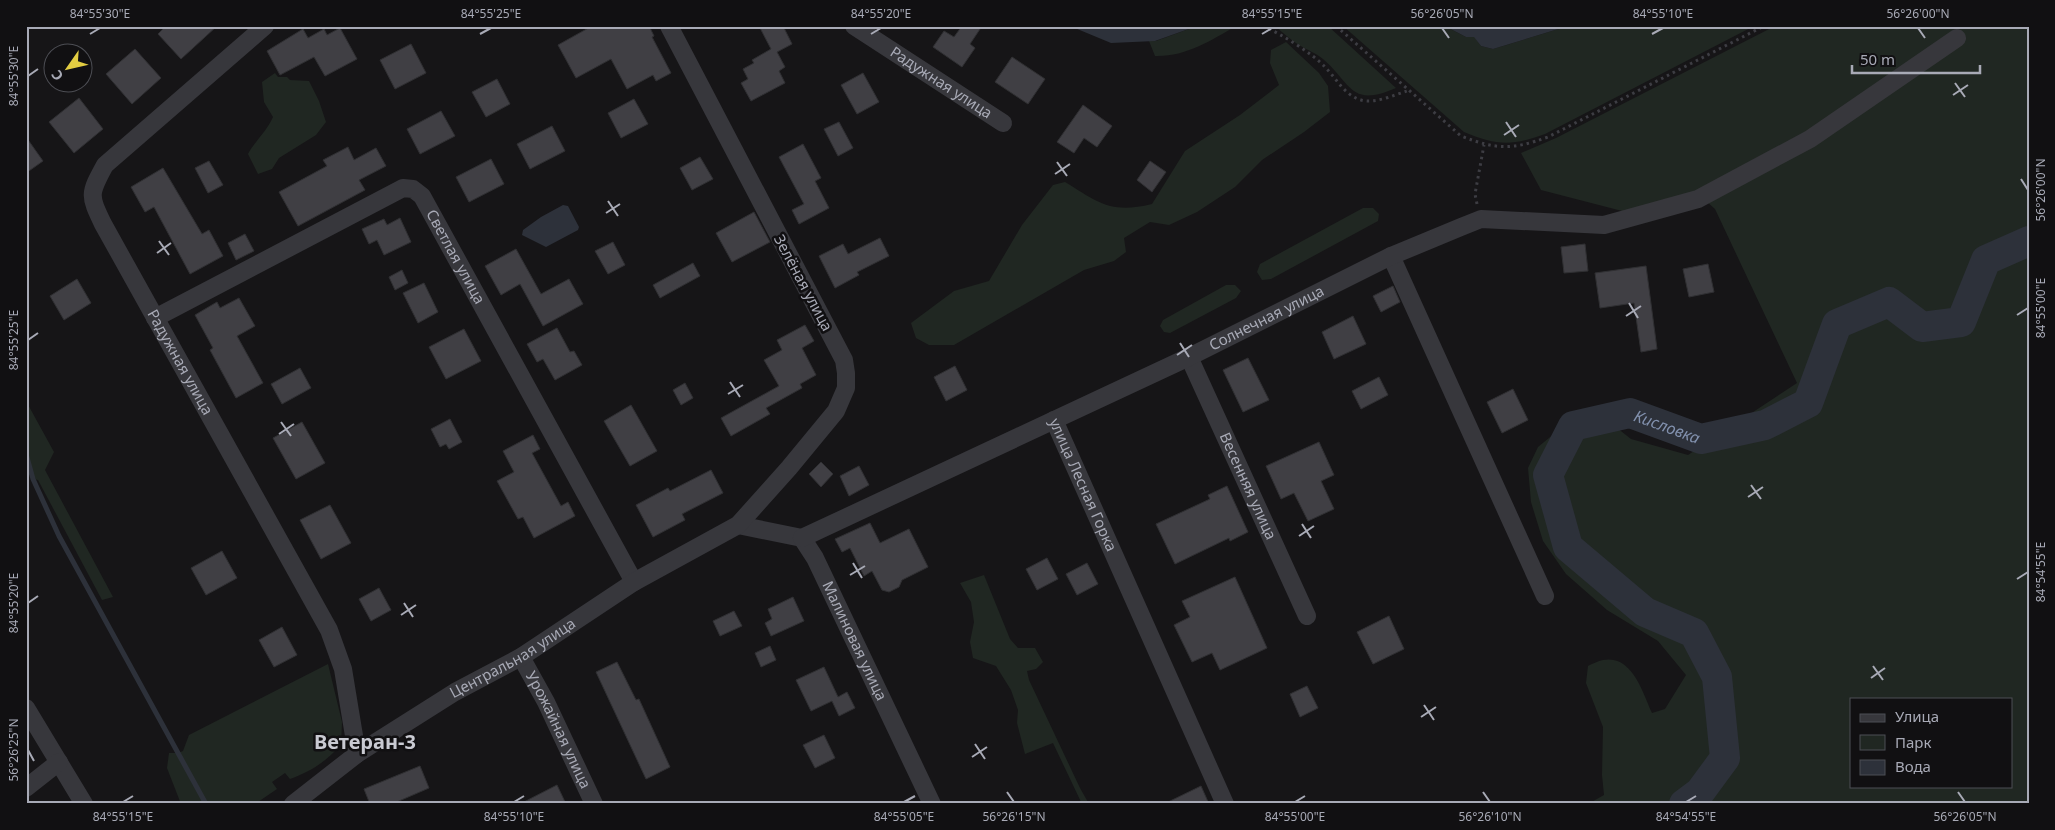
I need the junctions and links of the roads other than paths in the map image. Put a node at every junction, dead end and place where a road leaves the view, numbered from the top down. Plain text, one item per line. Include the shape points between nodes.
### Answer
1 (265, 26) edge
2 (669, 26) edge
3 (854, 26) edge
4 (1957, 38) dead end
5 (1003, 123) dead end
6 (1391, 256) junction
7 (155, 318) junction
8 (1189, 356) junction
9 (1054, 420) junction
10 (738, 525) junction
11 (802, 538) junction
12 (634, 582) junction
13 (1545, 596) dead end
14 (1308, 616) dead end
15 (521, 657) junction
16 (29, 719) edge
17 (358, 754) junction
18 (59, 762) junction
19 (26, 788) edge
20 (304, 800) edge
21 (84, 804) edge
22 (594, 804) edge
23 (932, 804) edge
24 (1225, 804) edge

1 - 7 street, Радужная улица via 106,165 94,185 92,200 103,224
2 - 10 street, Зелёная улица via 844,360 846,374 846,388 836,411
3 - 5 street, Радужная улица
4 - 6 street, Солнечная улица via 1810,139 1698,199 1604,225 1481,220
6 - 8 street, Солнечная улица
6 - 13 street
7 - 12 street, Светлая улица via 403,188 413,189 422,196
7 - 17 street, Радужная улица via 329,630 343,669
8 - 9 street, Солнечная улица
8 - 14 street, Весенняя улица
9 - 11 street, улица Лесная Горка
9 - 24 street, улица Лесная Горка
10 - 11 street
10 - 12 street, Центральная улица
11 - 23 street, Малиновая улица via 815,558
12 - 15 street, Центральная улица
15 - 17 street, Центральная улица via 455,692
15 - 22 street, Урожайная улица
16 - 18 street
17 - 20 street, Центральная улица
18 - 19 street
18 - 21 street

